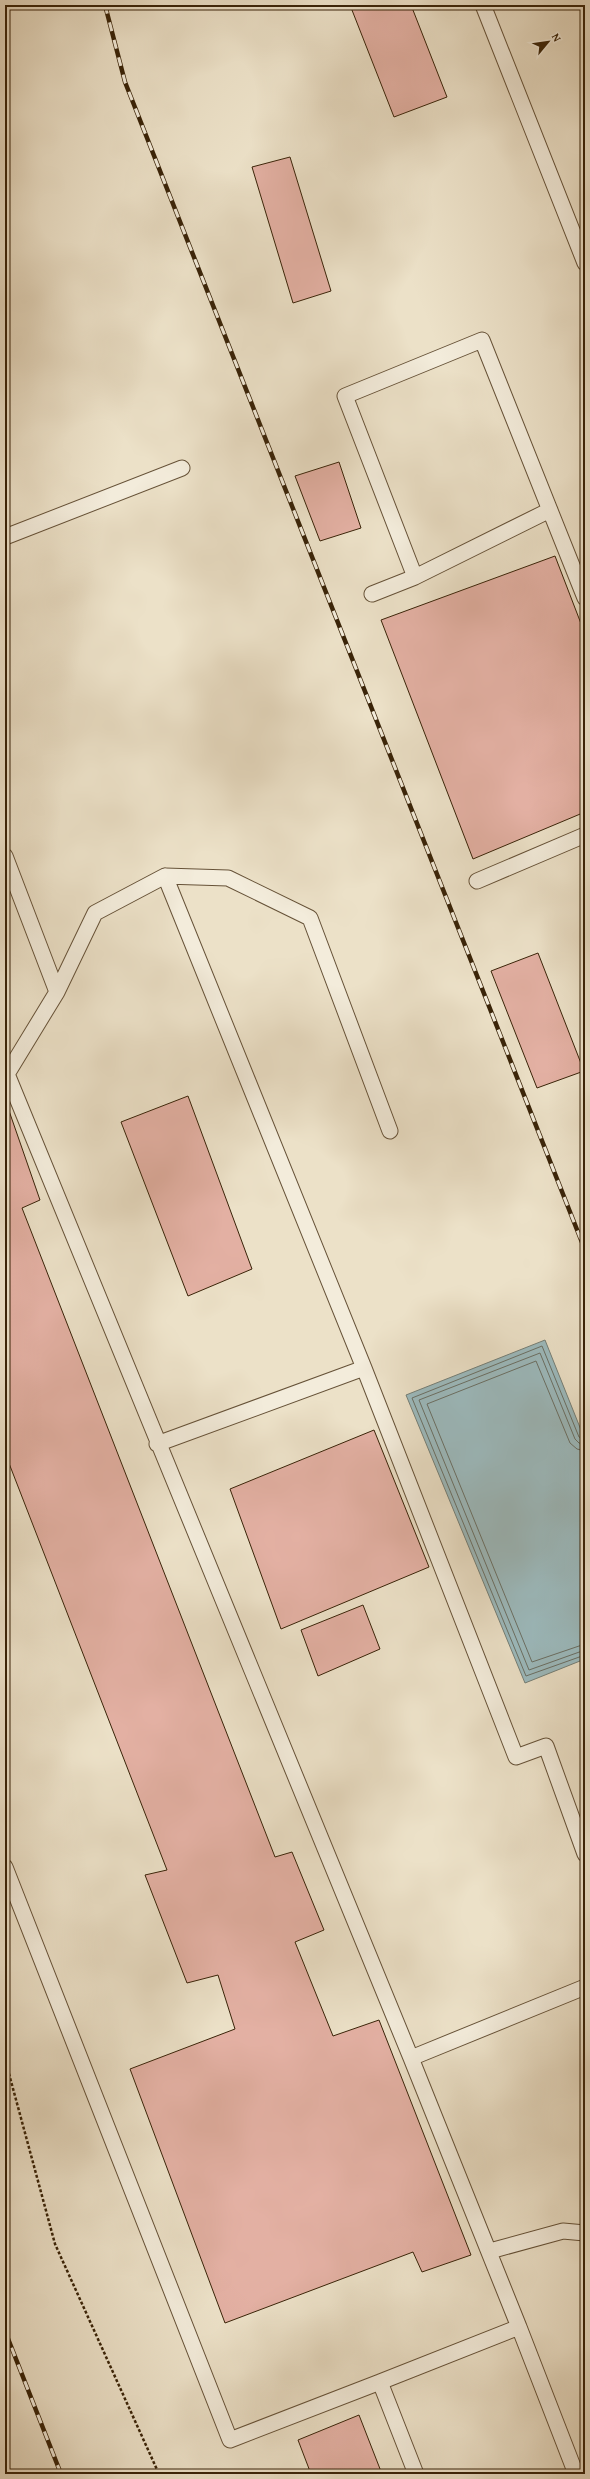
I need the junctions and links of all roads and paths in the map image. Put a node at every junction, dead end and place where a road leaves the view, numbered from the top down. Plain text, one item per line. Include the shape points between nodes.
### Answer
1 (483, 5) edge
2 (585, 263) edge
3 (182, 468) dead end
4 (550, 510) junction
5 (5, 536) edge
6 (414, 577) junction
7 (372, 594) dead end
8 (585, 598) edge
9 (585, 835) edge
10 (5, 856) edge
11 (165, 876) junction
12 (477, 881) dead end
13 (57, 992) junction
14 (6, 1072) edge
15 (390, 1131) dead end
16 (364, 1368) junction
17 (158, 1444) junction
18 (585, 1854) edge
19 (5, 1867) edge
20 (585, 1987) edge
21 (411, 2058) junction
22 (5, 2059) edge
23 (585, 2233) edge
24 (490, 2251) junction
25 (519, 2327) junction
26 (380, 2382) junction
27 (159, 2474) edge
28 (416, 2474) edge
29 (576, 2474) edge

1 - 2 lane
3 - 5 lane
4 - 6 lane
4 - 6 lane via 482,340 345,396
4 - 8 lane
6 - 7 lane
9 - 12 lane
10 - 13 lane
11 - 13 lane via 95,913
11 - 15 lane via 228,878 310,918
11 - 16 lane
13 - 14 lane
14 - 17 lane
16 - 17 lane
16 - 18 lane via 516,1757 546,1746
17 - 21 lane
19 - 26 lane via 230,2440
20 - 21 lane
21 - 24 lane
22 - 27 path via 55,2244
23 - 24 lane via 563,2231
24 - 25 lane
25 - 26 lane
25 - 29 lane
26 - 28 lane

